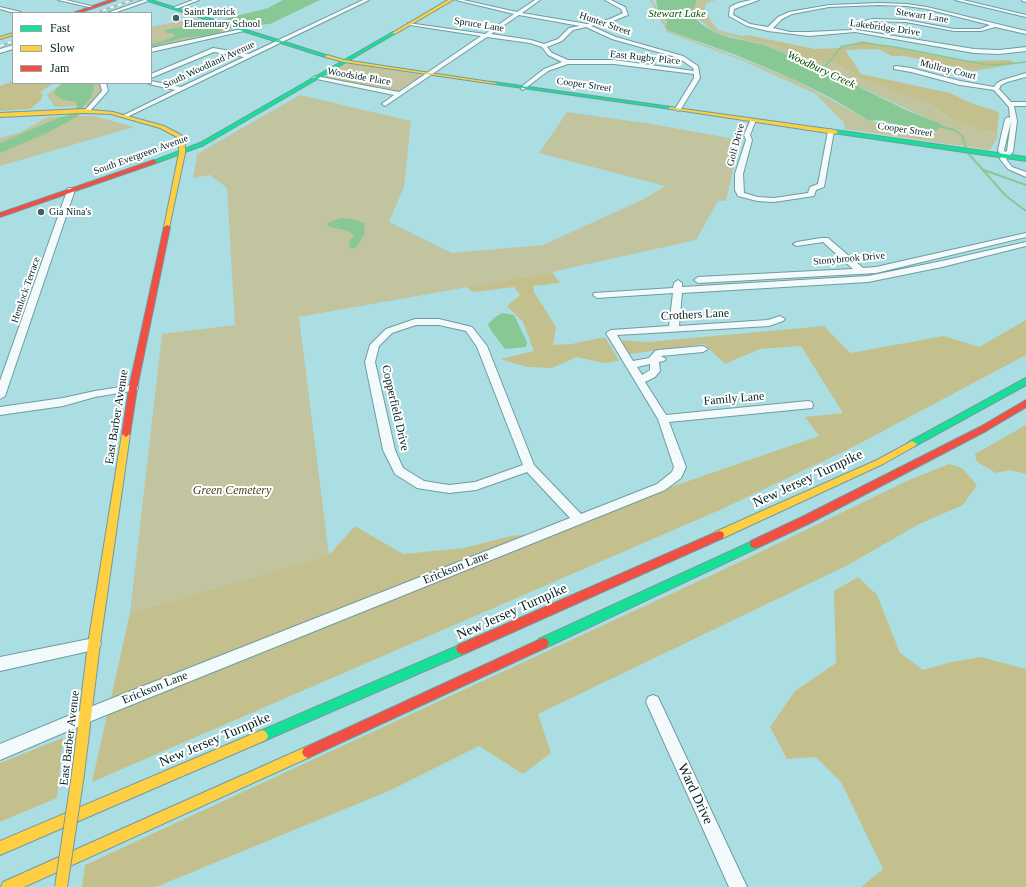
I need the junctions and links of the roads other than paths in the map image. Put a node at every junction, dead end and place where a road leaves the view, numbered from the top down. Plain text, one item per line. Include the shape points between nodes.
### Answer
1 (60, 0) edge
2 (114, 0) edge
3 (148, 0) edge
4 (196, 0) edge
5 (368, 0) edge
6 (451, 0) edge
7 (458, 0) edge
8 (538, 0) edge
9 (607, 0) edge
10 (757, 0) edge
11 (957, 0) edge
12 (908, 3) edge
13 (94, 7) junction
14 (0, 8) edge
15 (174, 8) junction
16 (15, 12) edge
17 (78, 12) edge
18 (112, 12) edge
19 (518, 14) junction
20 (1026, 16) edge
21 (410, 24) junction
22 (585, 25) junction
23 (995, 25) junction
24 (242, 30) junction
25 (768, 30) junction
26 (855, 32) junction
27 (1026, 33) edge
28 (486, 35) junction
29 (280, 42) junction
30 (544, 46) junction
31 (12, 47) edge
32 (1026, 49) edge
33 (152, 50) edge
34 (0, 51) edge
35 (250, 56) junction
36 (344, 62) junction
37 (567, 62) junction
38 (896, 68) dead end
39 (696, 73) junction
40 (428, 74) junction
41 (1026, 75) edge
42 (152, 76) edge
43 (315, 78) junction
44 (152, 83) edge
45 (103, 84) edge
46 (523, 88) junction
47 (180, 89) junction
48 (996, 89) junction
49 (399, 94) junction
50 (385, 104) dead end
51 (1010, 104) junction
52 (1026, 104) edge
53 (678, 109) junction
54 (81, 111) junction
55 (0, 115) edge
56 (125, 116) junction
57 (753, 120) junction
58 (831, 131) junction
59 (182, 153) junction
60 (1004, 156) junction
61 (1026, 159) edge
62 (1026, 175) edge
63 (71, 190) junction
64 (0, 214) edge
65 (1026, 235) edge
66 (797, 244) dead end
67 (1026, 244) edge
68 (862, 271) junction
69 (677, 289) junction
70 (597, 295) dead end
71 (780, 319) dead end
72 (674, 328) junction
73 (611, 333) joint
74 (703, 349) dead end
75 (654, 360) junction
76 (631, 365) junction
77 (640, 380) junction
78 (1026, 381) edge
79 (133, 388) junction
80 (0, 396) edge
81 (1026, 403) edge
82 (808, 405) dead end
83 (0, 411) edge
84 (663, 419) junction
85 (529, 467) junction
86 (580, 519) junction
87 (94, 644) junction
88 (0, 664) edge
89 (653, 702) dead end
90 (85, 716) junction
91 (0, 752) edge
92 (0, 848) edge
93 (8, 887) edge
94 (60, 887) edge
95 (738, 887) edge

1 - 13 street
2 - 13 main road
3 - 15 main road, Cooper Street
3 - 18 street
4 - 15 street
5 - 29 street, South Woodland Avenue
6 - 21 main road, South Evergreen Avenue
7 - 19 street, Hunter Street
8 - 19 street
9 - 22 street via 622,8 626,14
10 - 25 street, Lakebridge Drive via 732,8 731,16 749,25
11 - 20 street
12 - 23 street
12 - 25 street via 829,6 786,15
13 - 17 main road
14 - 16 street
15 - 24 main road, Cooper Street
19 - 22 street, Hunter Street
19 - 28 street
21 - 28 street, Spruce Lane
21 - 36 main road, South Evergreen Avenue
22 - 30 street via 571,29 556,42
22 - 39 street, Hunter Street via 614,38 681,57 696,67
23 - 26 street, Stewart Lane via 981,30 954,30 906,21 873,20 854,25
23 - 27 street
24 - 29 main road, Cooper Street
24 - 33 street
25 - 26 street, Lakebridge Drive via 809,34
26 - 32 street, Lakebridge Drive via 974,51
28 - 30 street, Spruce Lane
28 - 40 street
29 - 35 street, South Woodland Avenue
29 - 36 main road, Cooper Street
30 - 37 street via 550,54
31 - 34 street
35 - 42 street via 213,50
35 - 47 street, South Woodland Avenue
36 - 40 main road, Cooper Street
36 - 43 main road, South Evergreen Avenue
37 - 39 street, East Rugby Place via 614,62
37 - 46 street via 546,70
38 - 48 street, Mullray Court
39 - 53 street via 697,78
40 - 46 main road, Cooper Street
40 - 49 street
41 - 48 street via 1004,81
43 - 49 street, Woodside Place
43 - 59 main road, South Evergreen Avenue
44 - 47 street
45 - 54 street via 105,91 97,101
46 - 53 main road, Cooper Street
47 - 56 street, South Woodland Avenue
48 - 51 street
49 - 50 street
51 - 52 street
51 - 60 street via 1014,121 1010,152
53 - 57 main road, Cooper Street
54 - 55 main road, East Barber Avenue
54 - 56 main road, East Barber Avenue via 111,112
56 - 59 main road, East Barber Avenue via 162,126 175,133 182,144
57 - 58 main road, Cooper Street
57 - 58 street, Golf Drive via 738,174 741,194 757,199 774,200 811,194 813,189 821,186
58 - 60 main road, Cooper Street
59 - 63 main road, South Evergreen Avenue
59 - 79 main road, East Barber Avenue
60 - 61 main road, Cooper Street
60 - 62 street via 1005,164
63 - 64 main road, South Evergreen Avenue
63 - 80 street, Hemlock Terrace
65 - 68 street, Stonybrook Drive via 876,270
66 - 68 street via 825,240
67 - 69 street, Stonybrook Drive via 868,279
68 - 69 street, Stonybrook Drive via 693,281 677,284
69 - 70 street, Stonybrook Drive
69 - 72 street
71 - 72 street, Crothers Lane via 769,323
72 - 73 street, Crothers Lane
73 - 76 street, Erickson Lane
74 - 75 street via 681,351 682,356 679,358
75 - 76 street
75 - 77 street via 655,371
76 - 77 street, Erickson Lane
77 - 84 street, Erickson Lane
78 - 92 main road, New Jersey Turnpike via 880,462 800,499 440,659
79 - 83 street via 64,402
79 - 87 main road, East Barber Avenue
81 - 93 main road via 983,429 806,520 358,729
82 - 84 street, Family Lane
84 - 86 street, Erickson Lane via 680,467 677,475 661,487
85 - 85 street, Copperfield Drive via 482,346 469,329 440,322 415,322 389,331 375,345 370,362 389,450 399,471 421,485 449,490 476,486
85 - 86 street, Copperfield Drive
86 - 90 street, Erickson Lane
87 - 88 street
87 - 90 main road, East Barber Avenue
89 - 95 street, Ward Drive
90 - 91 street, Erickson Lane
90 - 94 main road, East Barber Avenue, bridge

